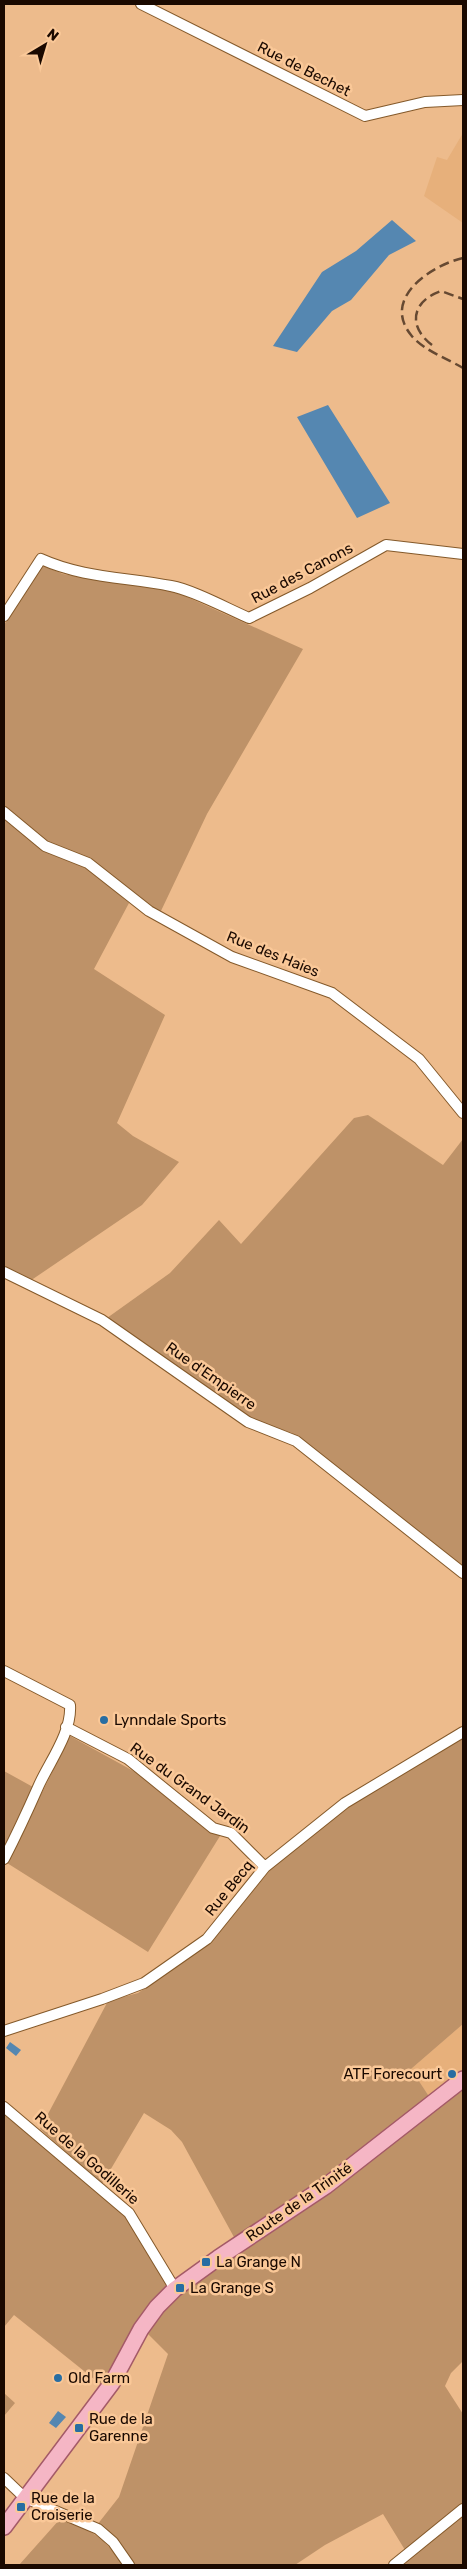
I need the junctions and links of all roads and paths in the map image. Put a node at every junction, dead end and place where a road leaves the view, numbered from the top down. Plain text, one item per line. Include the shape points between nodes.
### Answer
1 (141, 4) edge
2 (463, 100) edge
3 (463, 554) edge
4 (4, 616) edge
5 (4, 812) edge
6 (463, 1113) edge
7 (4, 1272) edge
8 (463, 1573) edge
9 (4, 1671) edge
10 (66, 1727) junction
11 (463, 1732) edge
12 (4, 1859) edge
13 (265, 1867) junction
14 (4, 2031) edge
15 (463, 2079) edge
16 (4, 2106) edge
17 (175, 2289) junction
18 (4, 2478) edge
19 (25, 2498) junction
20 (463, 2509) edge
21 (4, 2526) edge
22 (129, 2565) edge
23 (394, 2565) edge

1 - 2 street, Rue de Bechet via 365,116 425,102
3 - 4 street, Rue des Canons via 386,545 249,618 173,586 97,577 63,569 40,559
5 - 6 street, Rue des Haies via 45,846 88,863 149,911 232,957 332,993 419,1059
7 - 8 street, Rue d'Empierre via 102,1320 248,1422 296,1441
9 - 10 street via 70,1705
10 - 12 street
10 - 13 street, Rue du Grand Jardin via 128,1759 213,1828 231,1834
11 - 13 street, Rue Becq via 346,1803
13 - 14 street, Rue Becq via 207,1939 144,1983
15 - 17 main road, Route de la Trinité via 326,2186
16 - 17 street, Rue de la Godillerie via 129,2213
17 - 19 main road, Route de la Trinité via 141,2329 112,2383
18 - 19 street
19 - 21 main road, Route de la Trinité
19 - 22 street via 98,2530 113,2542
20 - 23 street

